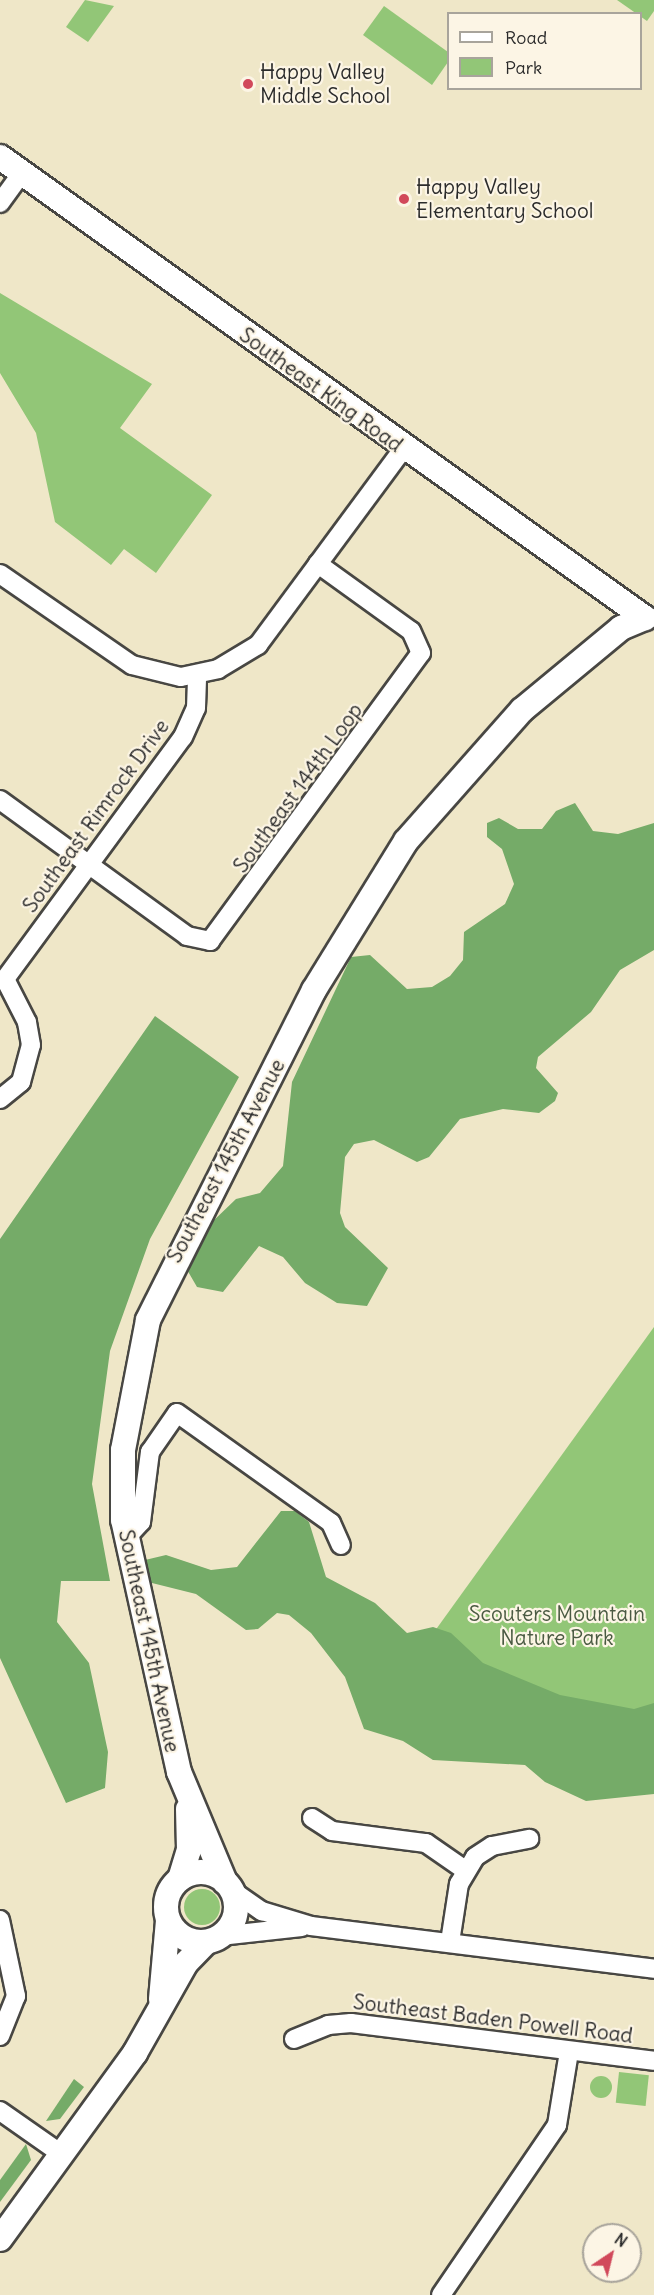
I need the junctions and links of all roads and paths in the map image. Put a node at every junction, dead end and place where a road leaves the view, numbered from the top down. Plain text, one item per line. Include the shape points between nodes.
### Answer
1 (0, 157) edge
2 (22, 173) junction
3 (0, 203) edge
4 (403, 449) junction
5 (318, 564) junction
6 (0, 574) edge
7 (651, 618) edge
8 (197, 675) junction
9 (0, 800) edge
10 (89, 865) junction
11 (3, 980) edge
12 (0, 1099) edge
13 (126, 1538) junction
14 (341, 1545) dead end
15 (188, 1804) junction
16 (312, 1818) dead end
17 (529, 1839) dead end
18 (465, 1870) junction
19 (180, 1879) junction
20 (228, 1885) junction
21 (0, 1920) edge
22 (168, 1920) junction
23 (311, 1926) junction
24 (213, 1939) junction
25 (450, 1942) junction
26 (654, 1969) edge
27 (160, 2008) junction
28 (0, 2036) edge
29 (294, 2039) dead end
30 (569, 2052) junction
31 (654, 2061) edge
32 (0, 2111) edge
33 (60, 2153) junction
34 (0, 2239) edge
35 (441, 2295) edge

1 - 2 main road, Southeast King Road
2 - 3 street
2 - 4 main road, Southeast King Road
4 - 5 street
4 - 7 main road, Southeast King Road
5 - 8 street via 258,645 239,659
5 - 10 street, Southeast 144th Loop via 411,631 422,653 222,930 210,941 199,942
6 - 8 street via 132,664 166,675
7 - 13 main road, Southeast 145th Avenue via 621,628 584,657 478,754 406,841 326,969 148,1320 123,1450
8 - 10 street, Southeast Rimrock Drive via 196,708 183,737
9 - 10 street
10 - 11 street, Southeast Rimrock Drive
11 - 12 street, Southeast Rimrock Drive via 27,1022 31,1045 21,1082
13 - 14 street via 141,1522 150,1452 177,1413 331,1523
13 - 15 main road, Southeast 145th Avenue
15 - 19 main road, Southeast 145th Avenue via 189,1850
15 - 20 main road, Southeast 145th Avenue
16 - 18 street via 332,1831 426,1843
17 - 18 street via 492,1846
18 - 25 street
19 - 20 main road via 204,1872
19 - 22 main road, Southeast 145th Avenue via 168,1894
20 - 23 street via 262,1911
20 - 24 main road, Southeast 145th Avenue via 236,1912
21 - 28 street via 16,1996
22 - 24 main road via 183,1937
22 - 27 main road, Southeast 145th Avenue
23 - 24 street
23 - 25 street
24 - 27 main road, Southeast 145th Avenue via 186,1963
25 - 26 street
27 - 33 main road, Southeast 145th Avenue via 135,2053
29 - 30 street, Southeast Baden Powell Road via 328,2025 351,2023
30 - 31 street, Southeast Baden Powell Road
30 - 35 street via 557,2125
32 - 33 street
33 - 34 main road, Southeast 145th Avenue

